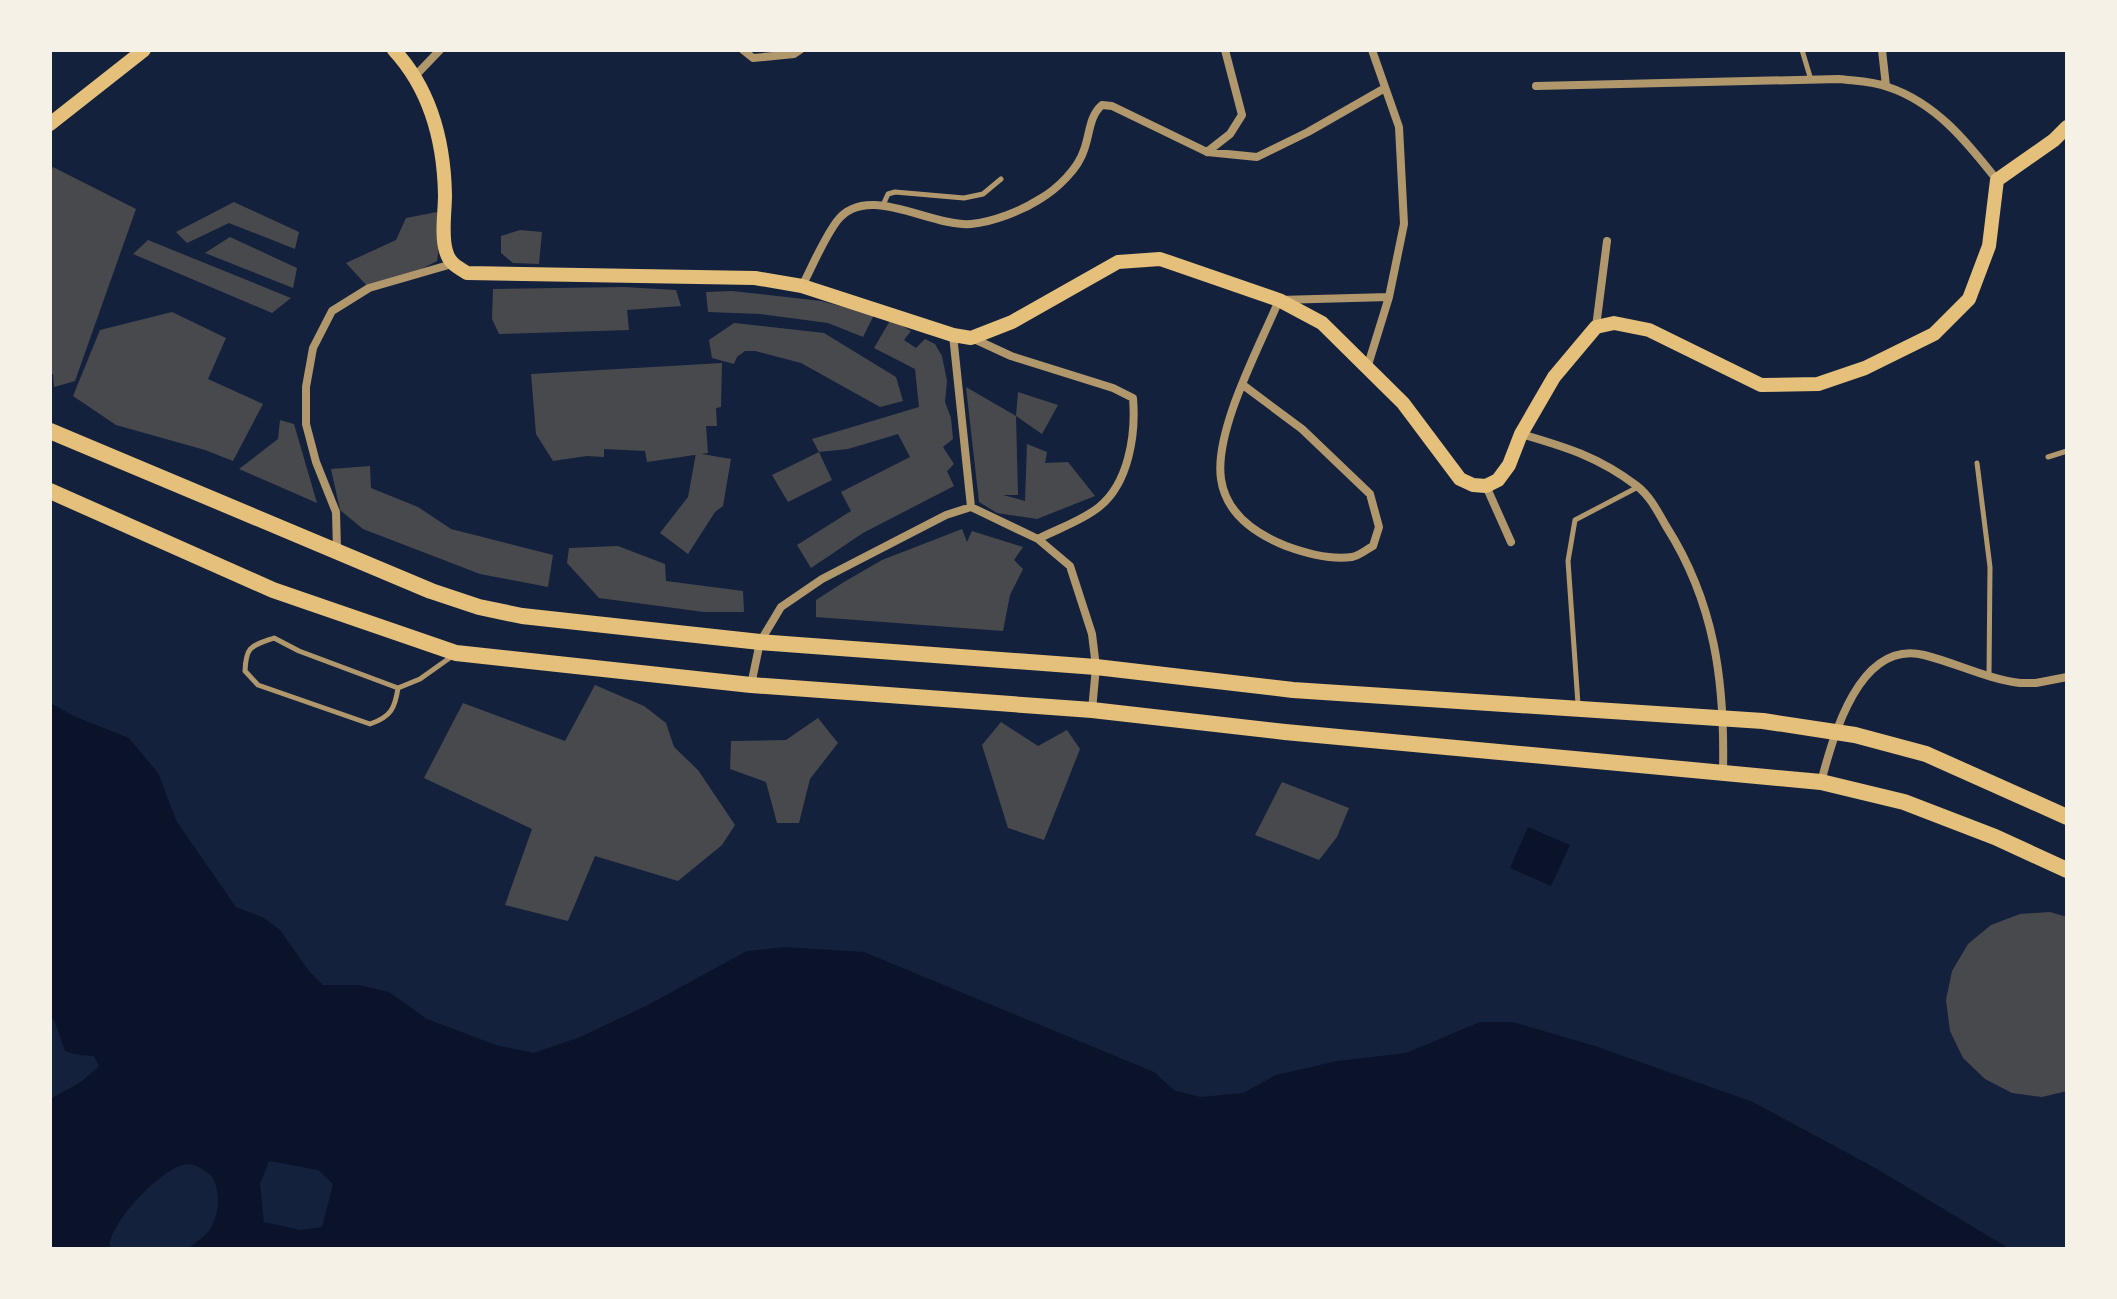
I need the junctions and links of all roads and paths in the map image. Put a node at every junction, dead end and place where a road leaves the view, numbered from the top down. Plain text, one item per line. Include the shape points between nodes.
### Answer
1 (144, 50) edge
2 (394, 50) edge
3 (440, 50) edge
4 (743, 50) edge
5 (800, 50) edge
6 (1225, 50) edge
7 (1372, 50) edge
8 (1802, 50) edge
9 (1882, 50) edge
10 (415, 76) junction
11 (1811, 80) junction
12 (1536, 86) dead end
13 (1886, 86) junction
14 (1385, 88) junction
15 (50, 124) edge
16 (2067, 127) edge
17 (1207, 152) junction
18 (1001, 179) dead end
19 (1997, 180) junction
20 (882, 206) junction
21 (1607, 241) dead end
22 (452, 264) junction
23 (802, 286) junction
24 (1389, 297) junction
25 (1279, 300) junction
26 (1596, 327) junction
27 (953, 335) junction
28 (971, 338) junction
29 (1368, 365) junction
30 (1243, 385) junction
31 (50, 431) edge
32 (1521, 434) junction
33 (2067, 451) edge
34 (2048, 457) dead end
35 (1977, 463) dead end
36 (1486, 486) junction
37 (1638, 487) junction
38 (50, 491) edge
39 (971, 507) junction
40 (1038, 539) junction
41 (1511, 542) dead end
42 (337, 550) junction
43 (760, 642) junction
44 (456, 653) junction
45 (1096, 667) junction
46 (1989, 675) junction
47 (2067, 677) edge
48 (751, 685) junction
49 (398, 688) junction
50 (1578, 709) junction
51 (1092, 710) junction
52 (1724, 720) junction
53 (1835, 732) junction
54 (1723, 772) junction
55 (1821, 782) junction
56 (2067, 817) edge
57 (2067, 870) edge

1 - 15 main road
2 - 10 main road
3 - 10 street
4 - 5 street via 753,58
6 - 17 street via 1242,115 1230,134
7 - 14 street
8 - 11 lane
9 - 13 street
10 - 22 main road via 438,138 445,179 445,249
11 - 12 street
11 - 13 street
13 - 19 street via 1922,102 1965,139
14 - 17 street via 1257,157
14 - 24 street via 1399,127 1404,224
16 - 19 main road
17 - 20 street via 1102,105 1094,112 1084,153 1066,178 1040,199 970,224
18 - 20 lane via 983,194 964,198 895,192
19 - 26 main road via 1989,246 1969,299 1934,334 1865,368 1818,384 1761,385 1649,330 1614,323
20 - 23 street via 853,208 838,220
21 - 26 street
22 - 23 main road via 467,273 755,278
22 - 42 street via 369,288 332,311 313,348 306,424 336,512
23 - 27 main road
24 - 25 street
24 - 29 street
25 - 28 main road via 1160,259 1118,262 1012,322
25 - 29 main road via 1322,323
25 - 30 street
26 - 32 main road via 1554,377
27 - 28 main road
27 - 39 street
28 - 40 street via 1133,398 1125,471 1113,493 1098,509
29 - 36 main road via 1460,479
30 - 30 street via 1221,459 1221,481 1234,512 1262,537 1311,554 1353,557 1373,546 1379,527 1370,494 1302,429
31 - 42 main road
32 - 36 main road via 1509,465
32 - 37 street via 1583,452
33 - 34 lane
35 - 46 lane via 1990,567
36 - 41 street
37 - 50 lane via 1575,520 1568,561
37 - 52 street via 1681,549 1706,607 1718,656
38 - 44 main road via 273,590
39 - 40 street
39 - 43 street via 822,579 781,607
40 - 45 street via 1070,566 1092,634
42 - 43 main road via 479,607
43 - 45 main road
43 - 48 street
44 - 48 main road
44 - 49 lane
45 - 50 main road via 1293,690
45 - 51 street
46 - 47 street via 2027,684
46 - 53 street via 1923,655 1900,655 1861,682
48 - 51 main road
49 - 49 lane via 395,708 370,724 258,685 245,671 246,655 252,646 274,638
50 - 52 main road
51 - 54 main road
52 - 53 main road
52 - 54 street
53 - 55 street
53 - 56 main road via 1926,754
54 - 55 main road
55 - 57 main road via 1904,802

